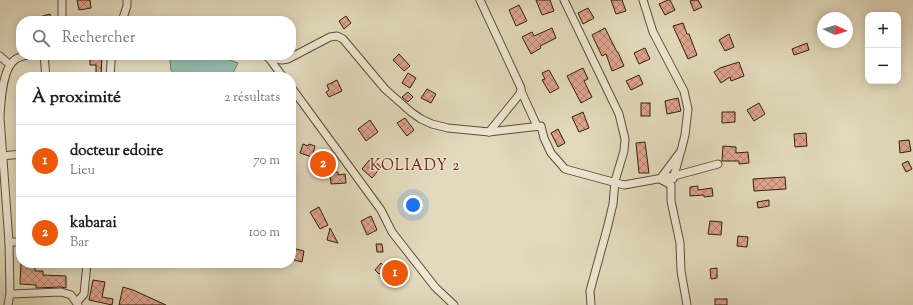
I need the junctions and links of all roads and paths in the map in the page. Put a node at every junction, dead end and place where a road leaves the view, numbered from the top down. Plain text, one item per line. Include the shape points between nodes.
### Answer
1 (62, 0) edge
2 (127, 0) edge
3 (480, 0) edge
4 (564, 0) edge
5 (643, 0) edge
6 (62, 16) edge
7 (124, 16) edge
8 (296, 55) edge
9 (0, 56) edge
10 (16, 58) edge
11 (44, 60) edge
12 (111, 60) edge
13 (270, 60) edge
14 (10, 65) junction
15 (46, 72) edge
16 (110, 72) edge
17 (280, 72) edge
18 (521, 91) junction
19 (296, 94) edge
20 (0, 117) edge
21 (537, 126) junction
22 (489, 132) junction
23 (681, 151) junction
24 (16, 155) edge
25 (3, 156) junction
26 (718, 164) dead end
27 (674, 176) junction
28 (660, 179) junction
29 (615, 181) junction
30 (3, 185) edge
31 (671, 185) junction
32 (9, 242) junction
33 (16, 242) edge
34 (87, 268) edge
35 (10, 294) junction
36 (78, 304) edge
37 (8, 305) edge
38 (454, 305) edge
39 (591, 305) edge
40 (687, 305) edge

1 - 6 street
2 - 7 street
3 - 18 street via 521,85
4 - 29 street via 623,125 624,151
5 - 23 street via 653,32 675,72 688,103 688,119
8 - 22 street via 330,36 336,36 343,39 385,89 421,119 448,128
9 - 14 street
10 - 14 street
11 - 15 street
12 - 16 street
13 - 17 street
14 - 20 street via 2,86
18 - 21 street
18 - 22 street
19 - 38 street via 381,210 392,232 435,287
20 - 25 street
21 - 22 street
21 - 29 street via 542,128 551,153 565,169
23 - 27 street
23 - 28 street
24 - 25 street
25 - 30 street
26 - 27 street
27 - 28 street
27 - 31 street
28 - 29 street via 629,185
28 - 31 street
29 - 39 street via 613,204 590,291
30 - 32 street
31 - 40 street via 671,201 680,243 681,271
32 - 33 street
32 - 35 street
34 - 36 street via 84,294
35 - 36 street via 61,292 71,295
35 - 37 street

